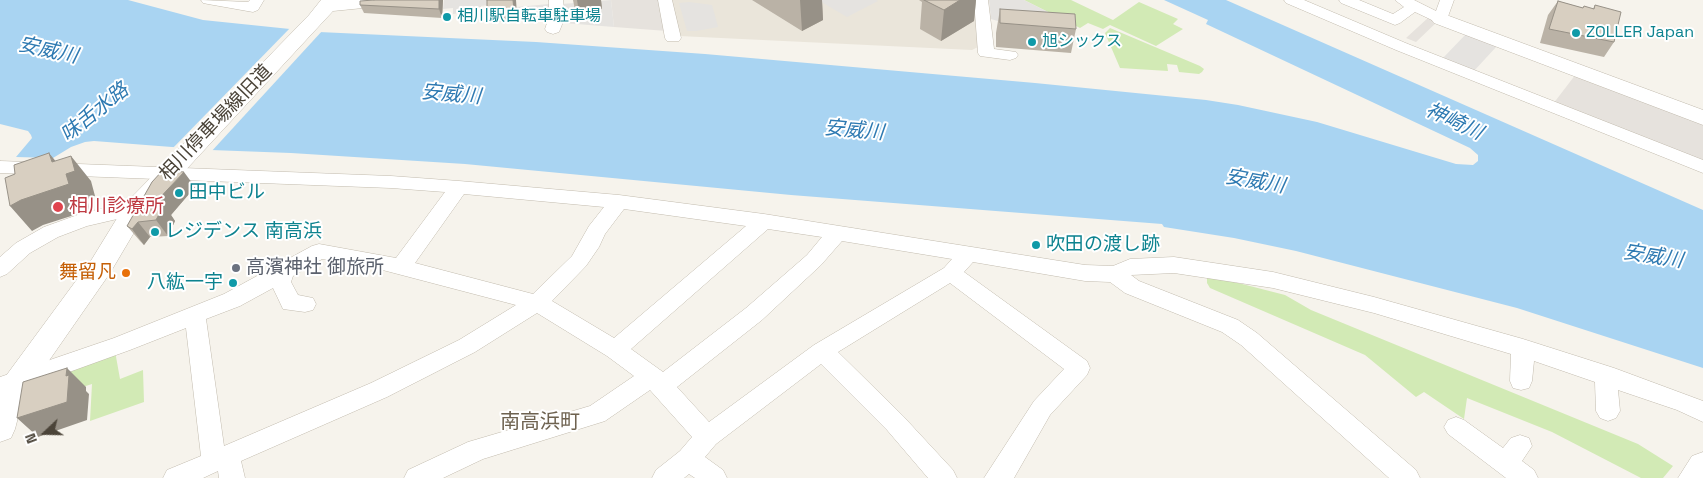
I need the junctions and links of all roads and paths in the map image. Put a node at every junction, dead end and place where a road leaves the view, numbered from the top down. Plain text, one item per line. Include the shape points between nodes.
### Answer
1 (208, 0) edge
2 (257, 0) edge
3 (383, 0) edge
4 (556, 0) edge
5 (665, 0) edge
6 (981, 0) edge
7 (1291, 0) edge
8 (1346, 0) edge
9 (1408, 3) edge
10 (324, 8) edge
11 (1444, 10) edge
12 (553, 28) dead end
13 (673, 38) dead end
14 (1010, 55) dead end
15 (1703, 118) edge
16 (0, 167) edge
17 (1703, 167) edge
18 (171, 172) junction
19 (459, 188) junction
20 (619, 202) junction
21 (136, 208) junction
22 (764, 222) junction
23 (838, 232) junction
24 (969, 254) junction
25 (401, 266) junction
26 (0, 269) edge
27 (284, 272) junction
28 (951, 273) junction
29 (1115, 274) junction
30 (305, 304) dead end
31 (536, 304) junction
32 (195, 314) junction
33 (1523, 348) junction
34 (616, 350) junction
35 (822, 351) junction
36 (1606, 375) junction
37 (657, 381) junction
38 (1521, 381) dead end
39 (9, 383) edge
40 (1608, 411) dead end
41 (1703, 412) edge
42 (1456, 427) dead end
43 (0, 429) edge
44 (707, 438) junction
45 (688, 459) junction
46 (224, 466) edge
47 (1703, 466) edge
48 (176, 478) edge
49 (417, 478) edge
50 (664, 478) edge
51 (714, 478) edge
52 (944, 478) edge
53 (997, 478) edge
54 (1407, 478) edge
55 (1525, 478) edge
56 (1694, 478) edge

1 - 2 street via 253,7
3 - 10 street
4 - 12 street via 557,17
5 - 13 street
6 - 14 street via 986,53
7 - 17 street
8 - 9 street via 1395,20
9 - 11 street
10 - 18 street, 相川停車場線旧道
11 - 15 street
16 - 18 street
18 - 19 street
18 - 21 street, 相川停車場線旧道
19 - 20 street
19 - 25 street
20 - 22 street
20 - 31 street via 596,231 579,261
21 - 26 street via 83,220 51,232 24,248
21 - 39 street, 相川停車場線旧道 via 101,266
22 - 23 street
22 - 34 street
23 - 24 street
23 - 37 street via 814,260 760,308
24 - 28 street
24 - 29 street via 1085,273
25 - 27 street via 318,251
25 - 31 street
27 - 30 street via 281,282 291,303
27 - 32 street via 232,300
28 - 35 street
28 - 53 street via 1079,368 1042,408 1006,470
29 - 33 street via 1130,267 1174,265 1273,280
29 - 54 street via 1132,287 1230,326 1249,339
31 - 34 street
31 - 46 street via 467,346
32 - 39 street via 122,344
32 - 46 street
33 - 36 street
33 - 38 street
34 - 37 street
35 - 44 street
35 - 52 street via 895,422
36 - 40 street
36 - 41 street
37 - 44 street
37 - 49 street via 596,414 477,450
39 - 43 street, 相川停車場線旧道
42 - 55 street via 1513,455
44 - 45 street
45 - 50 street
45 - 51 street
46 - 48 street
47 - 56 street

